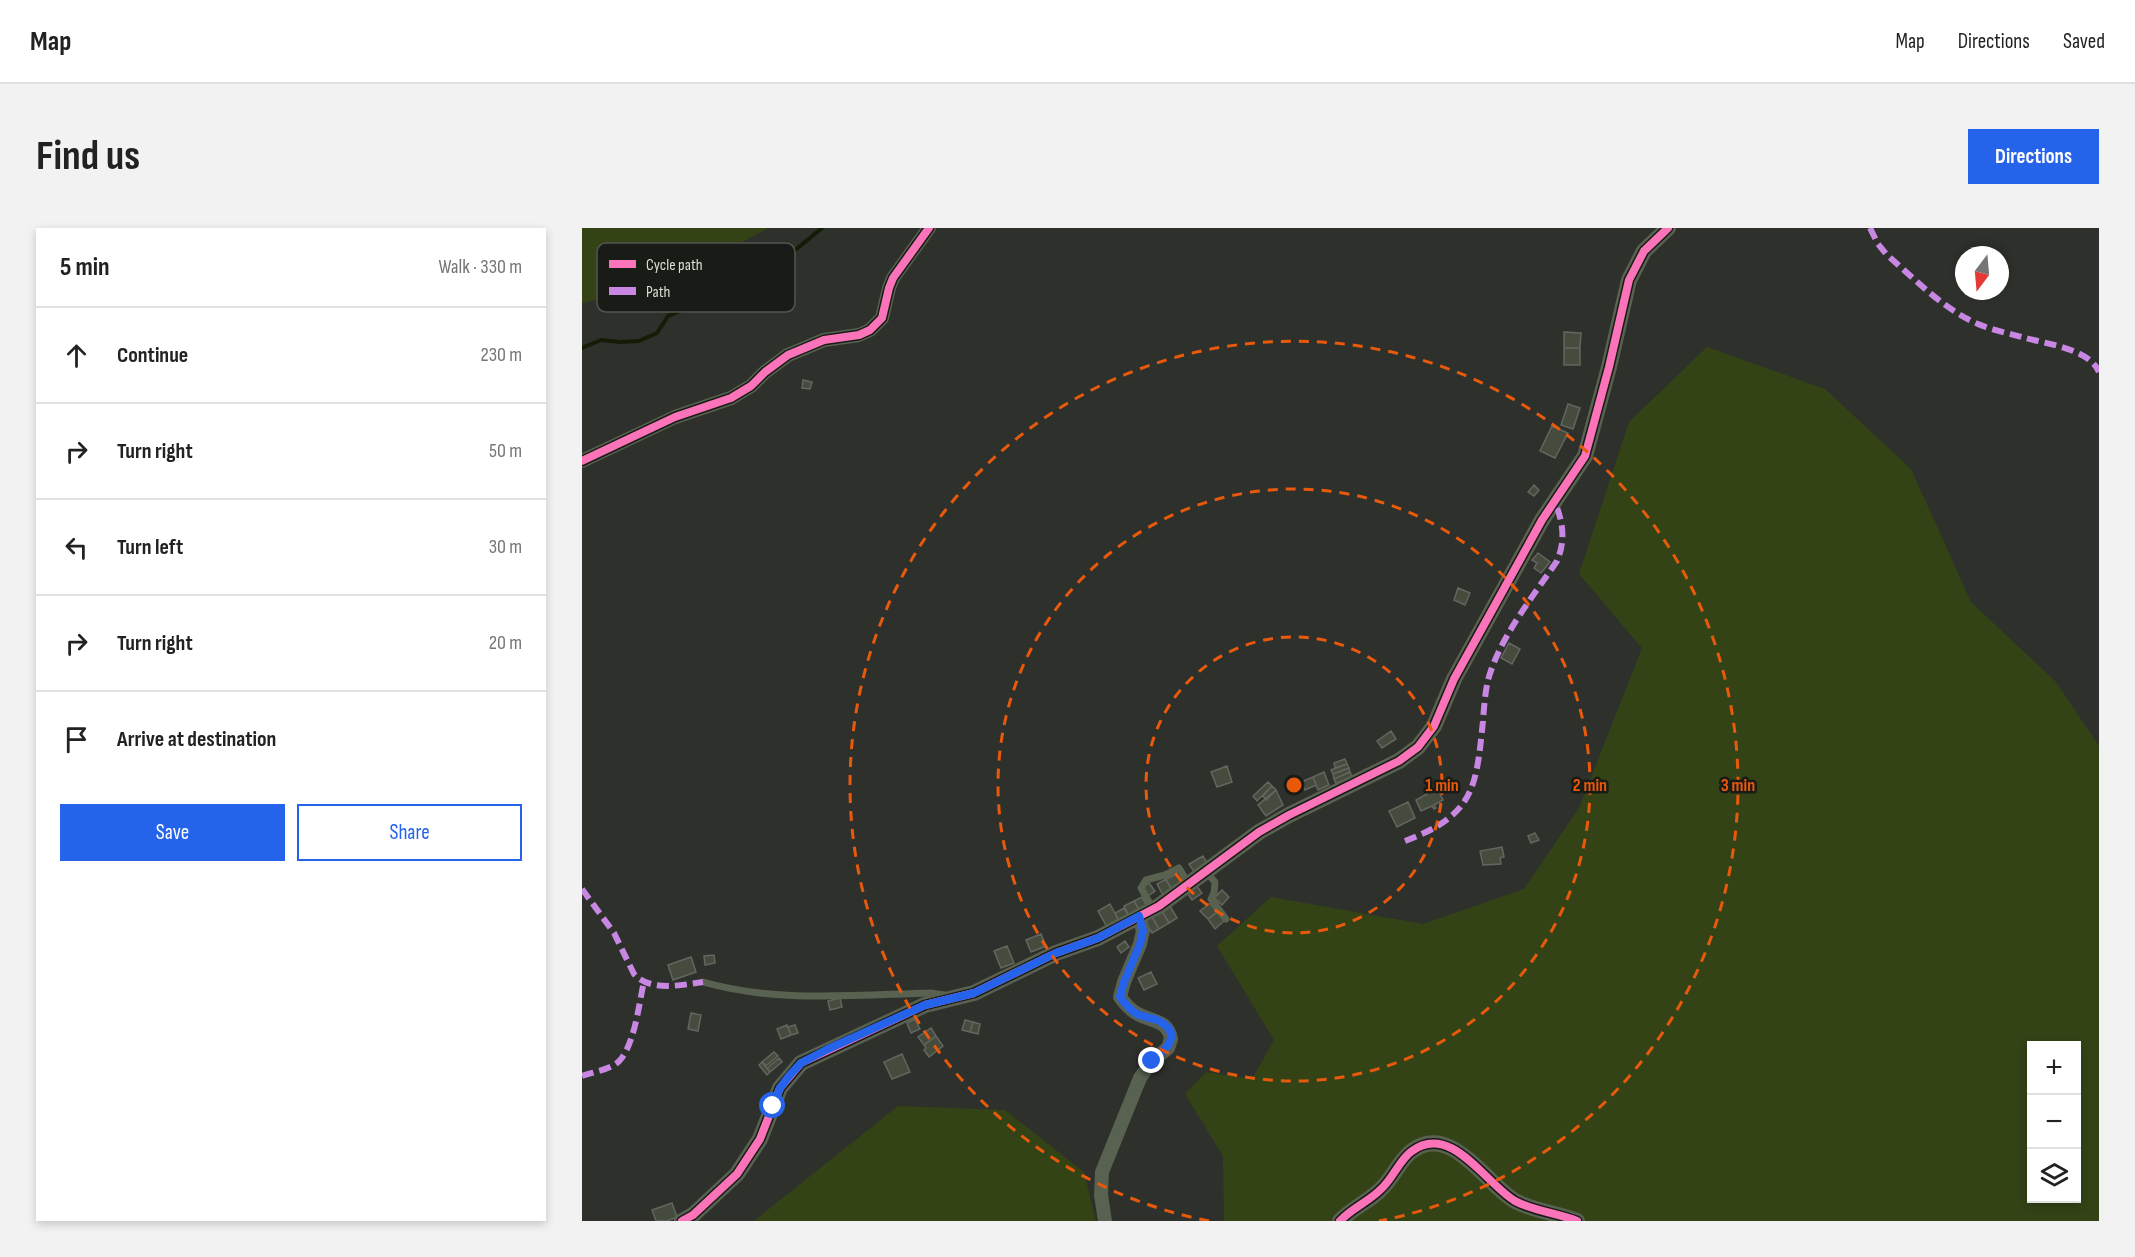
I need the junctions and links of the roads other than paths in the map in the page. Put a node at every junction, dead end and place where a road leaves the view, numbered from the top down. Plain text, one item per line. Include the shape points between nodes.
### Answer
1 (929, 228) edge
2 (1668, 228) edge
3 (582, 461) edge
4 (1205, 871) junction
5 (1188, 883) junction
6 (1146, 913) junction
7 (1226, 919) dead end
8 (703, 982) dead end
9 (955, 999) junction
10 (682, 1221) edge
11 (1105, 1221) edge
12 (1340, 1221) edge
13 (1577, 1221) edge

1 - 3 street via 893,278 882,318 870,330 824,340 788,355 731,398 675,417
2 - 4 street via 1644,251 1629,280 1585,456 1536,529 1454,679 1427,737 1399,761 1288,815
4 - 5 street
4 - 7 lane via 1215,882 1211,898
5 - 6 street
5 - 6 lane via 1179,868 1146,880 1141,888
6 - 9 street via 1098,938
6 - 11 street via 1140,944 1120,997 1139,1015 1167,1027 1171,1040 1140,1078 1102,1172
8 - 9 lane via 773,994 931,993
9 - 10 street via 925,1005 801,1063 780,1088 760,1139 737,1174
12 - 13 street via 1381,1190 1410,1152 1433,1143 1455,1149 1517,1202

